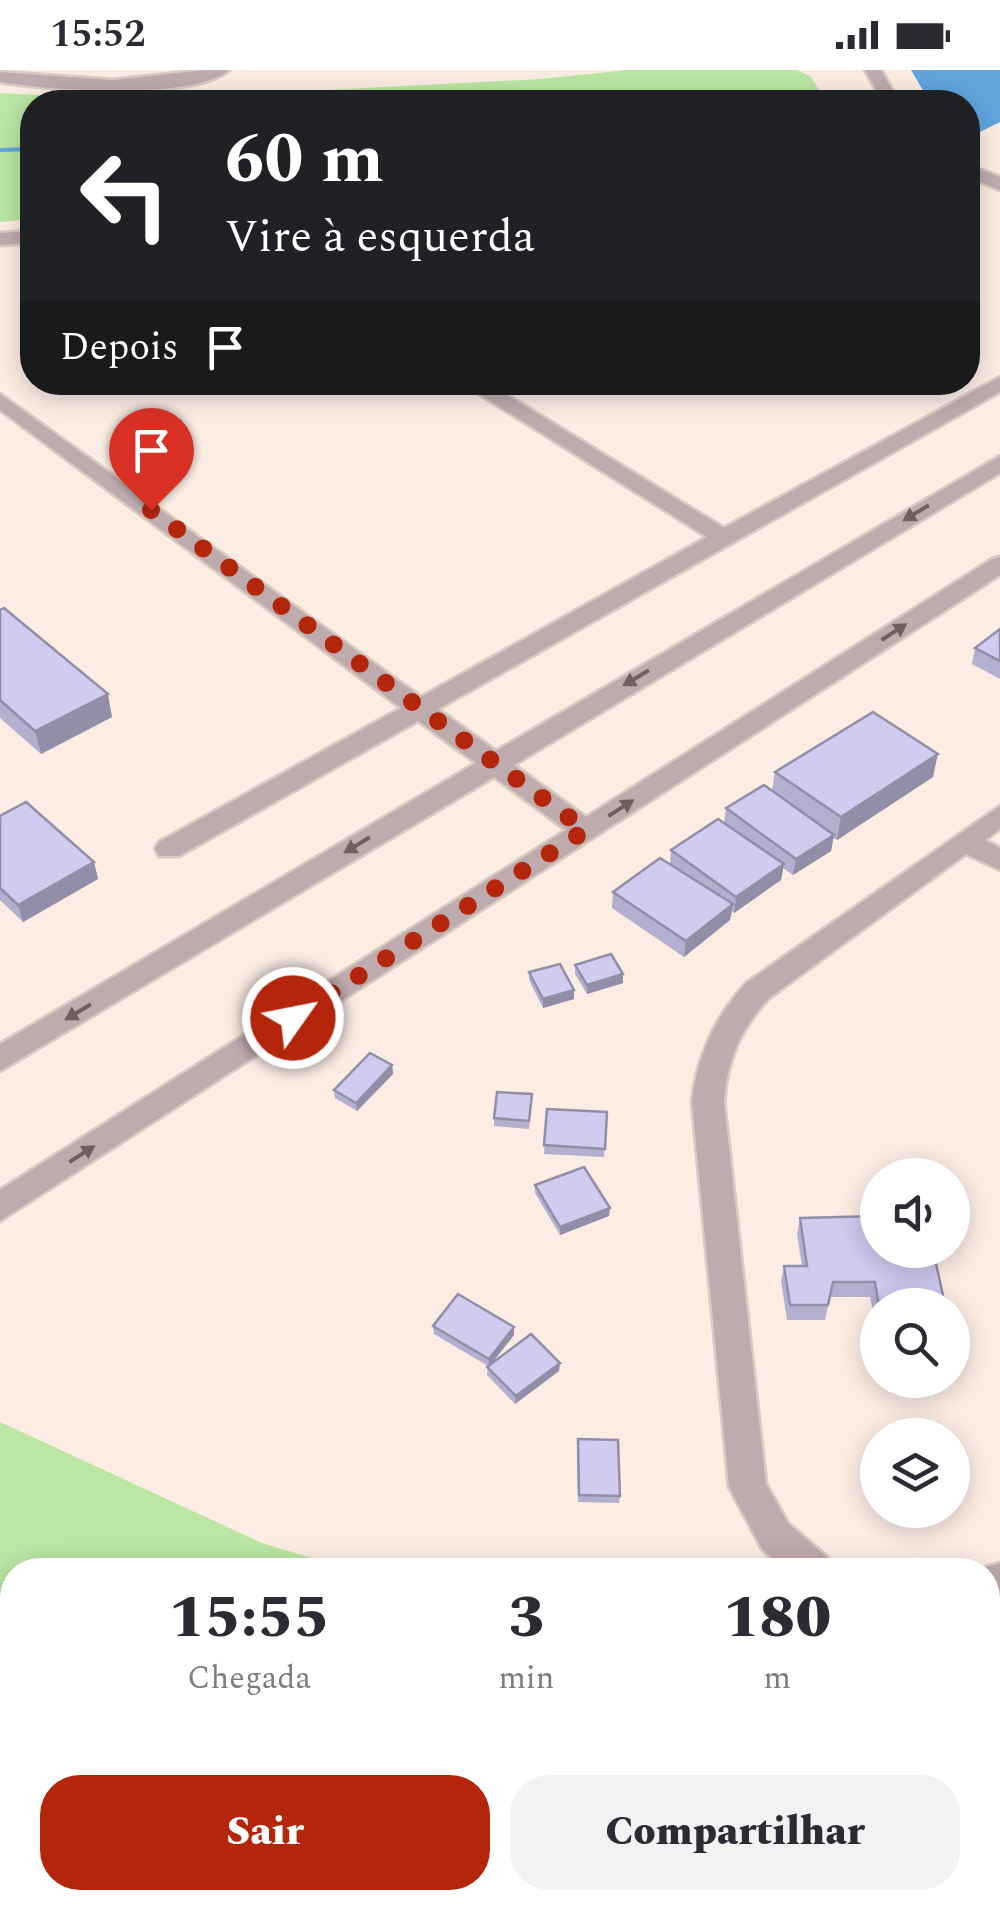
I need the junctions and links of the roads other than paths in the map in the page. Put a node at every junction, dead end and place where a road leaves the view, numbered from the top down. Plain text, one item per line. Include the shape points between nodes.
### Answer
1 (222, 70) edge
2 (0, 77) edge
3 (491, 395) edge
4 (968, 395) edge
5 (0, 400) edge
6 (1000, 463) edge
7 (724, 538) junction
8 (1000, 564) edge
9 (422, 708) junction
10 (494, 763) junction
11 (1000, 815) edge
12 (586, 830) junction
13 (964, 841) junction
14 (169, 849) dead end
15 (1000, 860) edge
16 (0, 1059) edge
17 (0, 1206) edge
18 (800, 1558) edge

1 - 2 street via 178,81 36,83
3 - 7 street
4 - 7 street
5 - 9 street
6 -> 10 street
7 - 9 street
12 -> 8 street
9 - 10 street
9 - 14 street
10 - 12 street
10 -> 16 street
11 - 13 street
17 -> 12 street
13 - 15 street
13 - 18 street via 757,992 722,1036 711,1067 708,1102 748,1487 775,1536

